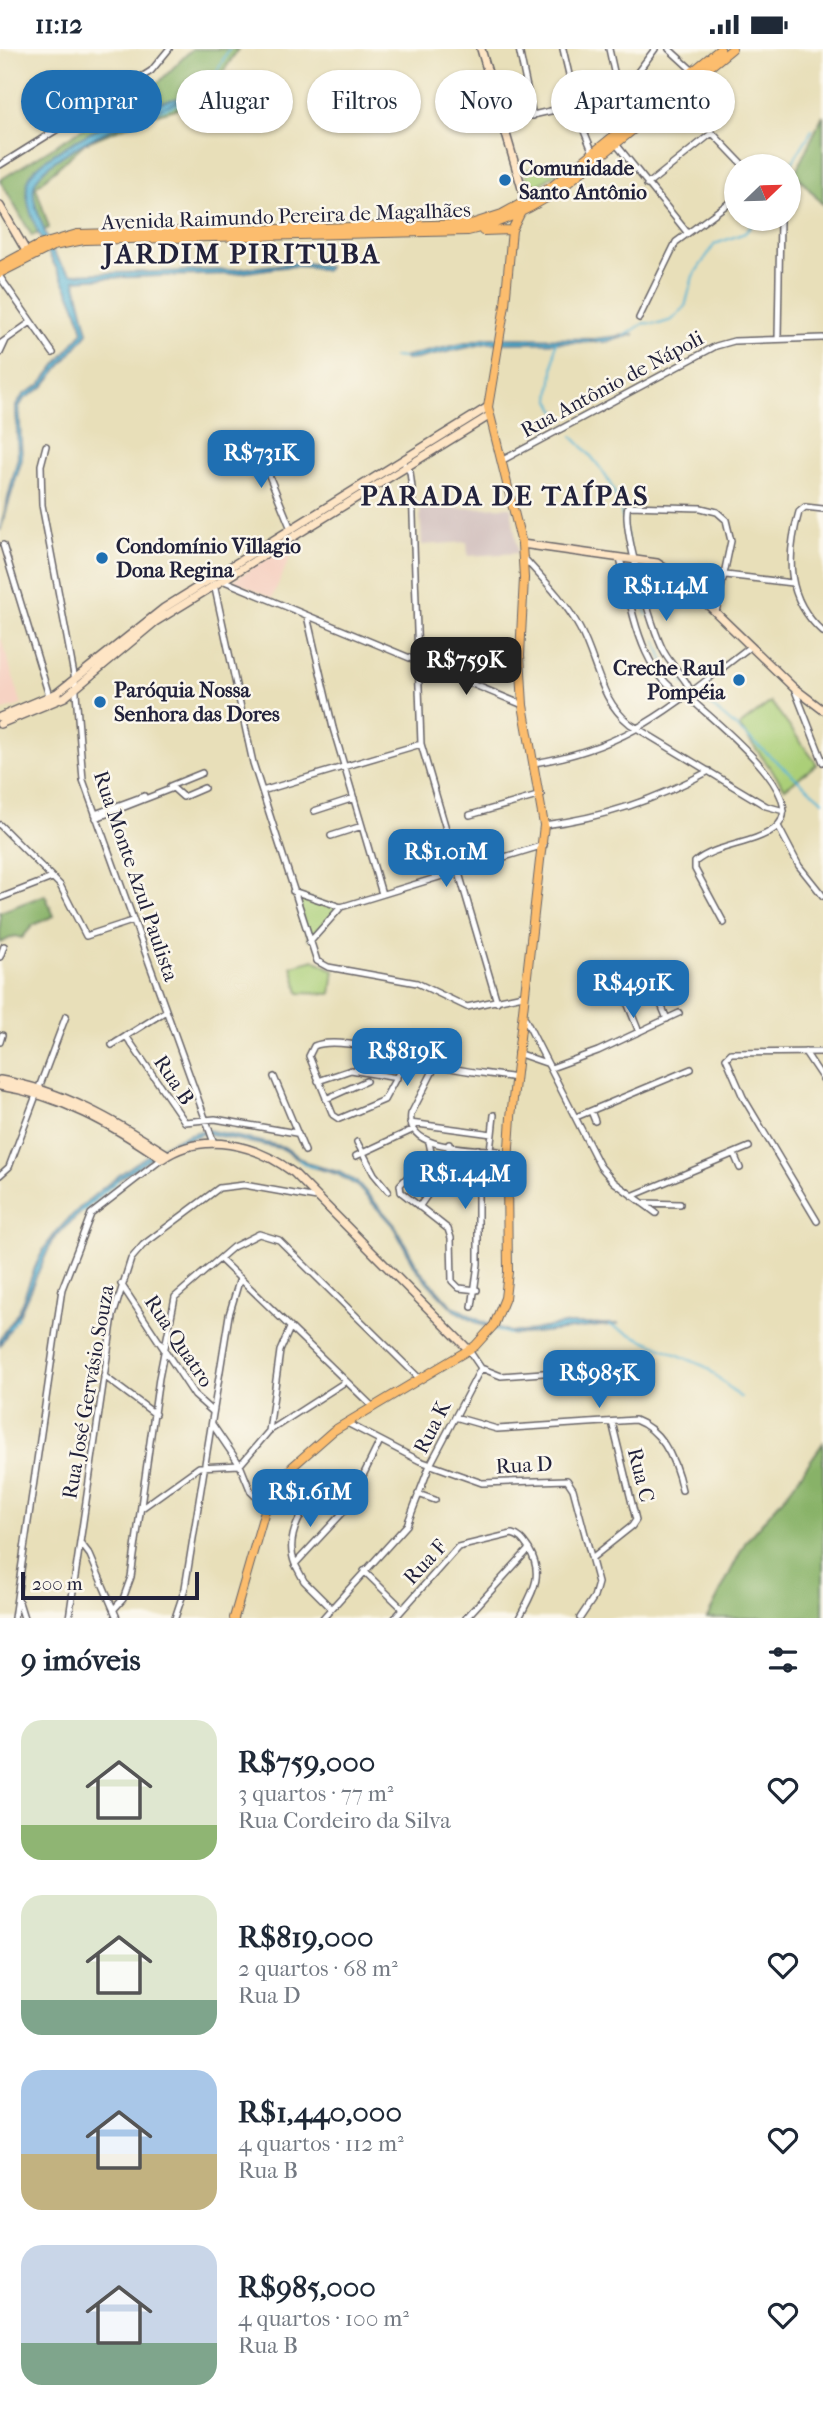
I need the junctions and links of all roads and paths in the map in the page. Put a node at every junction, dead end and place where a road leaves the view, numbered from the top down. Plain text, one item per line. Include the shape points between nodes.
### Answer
1 (169, 49) edge
2 (481, 49) edge
3 (519, 49) edge
4 (563, 49) edge
5 (609, 49) edge
6 (655, 49) edge
7 (669, 49) edge
8 (720, 49) edge
9 (732, 49) edge
10 (487, 70) edge
11 (523, 70) edge
12 (568, 70) edge
13 (614, 70) edge
14 (638, 70) edge
15 (692, 70) edge
16 (694, 70) edge
17 (704, 70) edge
18 (505, 133) edge
19 (586, 133) edge
20 (621, 133) edge
21 (626, 133) edge
22 (628, 133) edge
23 (712, 133) joint
24 (616, 144) junction
25 (732, 154) edge
26 (595, 156) junction
27 (0, 165) edge
28 (647, 185) junction
29 (523, 188) junction
30 (539, 195) junction
31 (526, 202) junction
32 (0, 206) edge
33 (724, 206) edge
34 (517, 214) junction
35 (512, 230) junction
36 (468, 231) junction
37 (687, 231) junction
38 (778, 231) edge
39 (52, 243) junction
40 (28, 254) junction
41 (0, 266) edge
42 (0, 275) edge
43 (639, 318) dead end
44 (31, 322) junction
45 (778, 338) junction
46 (823, 338) edge
47 (6, 339) junction
48 (0, 344) edge
49 (0, 353) edge
50 (53, 353) dead end
51 (488, 412) junction
52 (256, 441) dead end
53 (46, 446) dead end
54 (502, 461) junction
55 (405, 464) junction
56 (823, 509) edge
57 (325, 512) junction
58 (291, 529) junction
59 (522, 544) junction
60 (3, 545) dead end
61 (523, 557) junction
62 (620, 558) junction
63 (634, 559) junction
64 (726, 575) junction
65 (217, 580) junction
66 (792, 583) junction
67 (716, 612) junction
68 (307, 616) junction
69 (823, 632) edge
70 (751, 646) junction
71 (420, 663) junction
72 (75, 680) junction
73 (794, 688) junction
74 (692, 690) junction
75 (74, 691) junction
76 (683, 698) junction
77 (51, 701) junction
78 (693, 701) junction
79 (523, 705) junction
80 (823, 710) edge
81 (0, 717) edge
82 (0, 724) edge
83 (639, 730) junction
84 (421, 744) junction
85 (823, 762) edge
86 (534, 763) junction
87 (344, 767) junction
88 (709, 771) junction
89 (202, 773) dead end
90 (204, 788) dead end
91 (262, 791) junction
92 (541, 795) junction
93 (354, 798) junction
94 (314, 811) dead end
95 (784, 811) junction
96 (470, 815) dead end
97 (95, 816) junction
98 (0, 825) edge
99 (544, 825) junction
100 (362, 826) junction
101 (778, 826) junction
102 (331, 836) dead end
103 (544, 845) junction
104 (460, 871) junction
105 (52, 878) junction
106 (293, 891) junction
107 (382, 894) junction
108 (823, 896) edge
109 (0, 898) edge
110 (341, 907) junction
111 (132, 921) junction
112 (724, 923) dead end
113 (309, 943) junction
114 (4, 946) dead end
115 (0, 957) edge
116 (523, 995) junction
117 (624, 995) dead end
118 (497, 1002) junction
119 (660, 1002) dead end
120 (166, 1011) junction
121 (521, 1012) junction
122 (679, 1013) dead end
123 (66, 1016) dead end
124 (667, 1019) junction
125 (639, 1032) junction
126 (127, 1036) junction
127 (534, 1037) junction
128 (112, 1045) dead end
129 (805, 1052) junction
130 (823, 1052) edge
131 (517, 1053) junction
132 (408, 1056) junction
133 (528, 1056) junction
134 (436, 1065) junction
135 (549, 1066) junction
136 (691, 1069) dead end
137 (274, 1077) dead end
138 (515, 1078) junction
139 (397, 1079) junction
140 (823, 1079) edge
141 (0, 1080) edge
142 (318, 1081) junction
143 (366, 1081) dead end
144 (0, 1086) edge
145 (38, 1092) junction
146 (326, 1099) junction
147 (591, 1111) junction
148 (494, 1115) dead end
149 (576, 1117) junction
150 (206, 1120) junction
151 (595, 1121) dead end
152 (411, 1126) junction
153 (296, 1133) junction
154 (492, 1134) junction
155 (213, 1140) junction
156 (357, 1142) dead end
157 (429, 1142) junction
158 (449, 1144) junction
159 (749, 1147) dead end
160 (478, 1149) junction
161 (490, 1150) junction
162 (305, 1151) dead end
163 (498, 1151) dead end
164 (359, 1154) junction
165 (734, 1154) junction
166 (165, 1156) junction
167 (433, 1162) junction
168 (740, 1168) dead end
169 (0, 1175) edge
170 (441, 1176) junction
171 (388, 1191) dead end
172 (632, 1196) junction
173 (317, 1198) junction
174 (642, 1203) junction
175 (680, 1204) dead end
176 (419, 1207) junction
177 (656, 1213) dead end
178 (817, 1221) dead end
179 (220, 1259) junction
180 (240, 1278) junction
181 (121, 1285) junction
182 (477, 1290) junction
183 (472, 1307) dead end
184 (290, 1328) junction
185 (164, 1347) junction
186 (468, 1349) junction
187 (626, 1367) dead end
188 (481, 1368) junction
189 (104, 1376) junction
190 (420, 1379) junction
191 (345, 1382) junction
192 (373, 1407) junction
193 (214, 1412) junction
194 (155, 1414) junction
195 (456, 1417) junction
196 (612, 1422) junction
197 (347, 1423) junction
198 (212, 1424) junction
199 (270, 1431) junction
200 (380, 1441) junction
201 (205, 1465) junction
202 (240, 1465) junction
203 (430, 1465) junction
204 (327, 1478) dead end
205 (682, 1490) dead end
206 (418, 1494) junction
207 (435, 1500) dead end
208 (266, 1507) junction
209 (142, 1508) junction
210 (80, 1542) junction
211 (529, 1549) junction
212 (593, 1557) junction
213 (295, 1564) junction
214 (364, 1571) junction
215 (18, 1599) junction
216 (330, 1607) junction
217 (114, 1609) junction
218 (403, 1609) junction
219 (14, 1618) edge
220 (24, 1618) edge
221 (69, 1618) edge
222 (117, 1618) edge
223 (175, 1618) edge
224 (234, 1618) edge
225 (323, 1618) edge
226 (395, 1618) edge
227 (466, 1618) edge
228 (519, 1618) edge
229 (580, 1618) edge

1 - 27 street via 151,71
2 - 10 main road
3 - 11 street
4 - 12 street
5 - 13 street
6 - 14 street
7 - 15 street
8 - 16 main road, Avenida Raimundo Pereira de Magalhães
9 - 17 main road, Avenida Raimundo Pereira de Magalhães
18 - 29 main road
19 - 26 street
20 - 26 main road, Avenida Raimundo Pereira de Magalhães
21 - 24 main road
22 - 24 main road, Avenida Raimundo Pereira de Magalhães
23 - 25 street
23 - 28 street
24 - 26 main road, Avenida Raimundo Pereira de Magalhães
24 - 28 street
26 - 30 main road, Avenida Raimundo Pereira de Magalhães
26 - 34 main road, Avenida Raimundo Pereira de Magalhães via 556,192
28 - 37 street
29 - 30 main road
29 - 31 main road
30 - 31 main road, Avenida Raimundo Pereira de Magalhães
31 - 34 main road
31 - 39 main road, Avenida Raimundo Pereira de Magalhães via 471,224 114,232 77,234
32 - 40 main road
33 - 37 street
34 - 35 main road
34 - 36 main road, Avenida Raimundo Pereira de Magalhães
35 - 36 main road
35 - 51 main road
36 - 39 main road, Avenida Raimundo Pereira de Magalhães
37 - 43 street via 670,250
38 - 45 street
39 - 40 main road, Avenida Raimundo Pereira de Magalhães
40 - 41 main road, Avenida Raimundo Pereira de Magalhães
40 - 42 main road, Avenida Raimundo Pereira de Magalhães
42 - 44 street
44 - 47 street
44 - 50 street
45 - 46 street, Rua Antônio de Nápoli
45 - 54 street, Rua Antônio de Nápoli via 716,346
47 - 48 street
47 - 49 street
51 - 54 main road
51 - 55 main road
52 - 58 street
53 - 72 street, Rua Monte Azul Paulista via 41,465 43,505
54 - 59 main road
55 - 57 main road
55 - 71 street via 412,488
56 - 66 street via 807,507 797,515
57 - 58 main road
57 - 65 main road
58 - 65 main road
59 - 61 main road
59 - 62 main road
60 - 77 street
61 - 79 main road
61 - 83 street via 576,622 610,704
62 - 63 main road
62 - 76 street via 645,652 656,671
63 - 64 street via 627,508 709,509 723,516 731,533
63 - 67 main road via 646,559 670,570
63 - 74 street via 658,641
64 - 66 street
64 - 67 street
65 - 68 street
65 - 72 main road via 156,613
65 - 75 main road via 155,622
65 - 91 street via 248,744
66 - 69 street via 800,607
67 - 70 main road
68 - 71 street
68 - 87 street
70 - 73 main road
70 - 74 street
71 - 79 street
71 - 84 street
72 - 75 street, Rua Monte Azul Paulista
72 - 77 main road
73 - 80 main road
73 - 85 street
74 - 76 street
74 - 78 street
75 - 77 main road
75 - 97 street, Rua Monte Azul Paulista via 83,780
76 - 78 street
76 - 83 street
77 - 81 main road
77 - 82 main road
78 - 95 street via 769,774 780,791
79 - 86 main road
83 - 86 street via 585,752
83 - 88 street
84 - 87 street
84 - 104 street
86 - 92 main road
87 - 91 street
87 - 93 street
88 - 95 street via 766,806
88 - 99 street via 601,815
89 - 97 street
90 - 97 street via 182,797 174,788
91 - 106 street
92 - 96 street
92 - 99 main road
93 - 94 street
93 - 100 street
95 - 101 street
97 - 111 street, Rua Monte Azul Paulista
98 - 105 street
99 - 103 main road
100 - 102 street
100 - 107 street
101 - 108 street via 799,866
101 - 112 street via 695,862
103 - 104 street
103 - 116 main road
104 - 107 street
104 - 118 street
105 - 109 street
105 - 111 street via 63,889 86,936
106 - 110 street
106 - 113 street
107 - 110 street
110 - 113 street
111 - 120 street, Rua Monte Azul Paulista
113 - 118 street via 317,961 328,967 417,982 467,1007
114 - 115 street
116 - 118 street
116 - 121 main road
117 - 125 street
119 - 124 street
120 - 126 street
120 - 150 street, Rua Monte Azul Paulista
121 - 127 street
121 - 131 main road
122 - 124 street
123 - 145 street
124 - 125 street
125 - 135 street
126 - 128 street
126 - 150 street, Rua B via 181,1119 189,1123
127 - 133 street
127 - 135 street
129 - 130 street
129 - 140 street
129 - 178 street via 731,1053 726,1058 743,1097
131 - 133 street
131 - 138 main road
132 - 134 street
132 - 139 street
132 - 142 street via 318,1044 309,1056
133 - 135 street
134 - 138 street
134 - 152 street via 413,1109
135 - 149 street
136 - 147 street
137 - 153 street
138 - 186 main road via 505,1298 494,1325
139 - 142 street via 351,1070
139 - 146 street via 384,1100 343,1118 333,1115
141 - 145 main road
142 - 146 street
143 - 146 street
144 - 145 main road
145 - 166 main road via 97,1112
145 - 169 street via 9,1167
147 - 149 street
147 - 151 street
148 - 154 street
149 - 172 street via 600,1166
150 - 153 street
150 - 155 street, Rua Monte Azul Paulista
152 - 154 street
152 - 157 street
152 - 164 street
153 - 162 street
154 - 161 street
155 - 166 main road
155 - 173 main road via 276,1160
156 - 164 street
157 - 158 street
157 - 167 street
158 - 160 street
158 - 160 street via 449,1157 474,1163
159 - 165 street
160 - 161 street
161 - 163 street
164 - 171 street
165 - 168 street
165 - 172 street
166 - 215 street via 97,1207 87,1220 62,1289
167 - 170 street
167 - 176 street via 414,1170 400,1185 403,1196
170 - 176 street
170 - 182 street via 478,1190
172 - 174 street
173 - 181 street, Rua José Gervásio Souza via 237,1184 214,1190 139,1249
173 - 186 main road
174 - 175 street
174 - 177 street
176 - 182 street via 450,1233 453,1284
179 - 180 street
179 - 185 street via 178,1293
179 - 190 street via 252,1236 265,1234 279,1240
180 - 184 street
180 - 193 street via 229,1315
181 - 185 street, Rua Quatro
181 - 189 street, Rua José Gervásio Souza
182 - 183 street
184 - 191 street
184 - 199 street via 280,1350
185 - 193 street, Rua Quatro via 195,1396
185 - 194 street
186 - 188 street
186 - 190 main road
187 - 188 street via 501,1376
188 - 195 street, Rua K
189 - 194 street
189 - 210 street, Rua José Gervásio Souza
190 - 192 main road
191 - 192 street
191 - 199 street
192 - 197 main road
193 - 198 street
194 - 209 street
195 - 196 street via 497,1429
195 - 203 street, Rua K
196 - 205 street via 635,1420 649,1429 674,1458
196 - 212 street, Rua C via 636,1520
197 - 200 street, Rua D
197 - 208 main road via 298,1460
198 - 201 street
198 - 202 street
199 - 202 street
200 - 203 street, Rua D
200 - 213 street via 347,1508
201 - 202 street
201 - 209 street
201 - 223 street via 185,1588
202 - 208 street via 251,1492
203 - 206 street, Rua K
203 - 212 street, Rua D via 489,1484 567,1480
204 - 213 street via 310,1500 290,1542
206 - 207 street
206 - 214 street, Rua K via 407,1525
208 - 224 main road
209 - 217 street via 131,1577
210 - 217 street
210 - 221 street, Rua José Gervásio Souza
211 - 218 street, Rua F via 512,1534 464,1544
211 - 227 street
211 - 228 street via 538,1579
212 - 229 street, Rua D via 597,1589
213 - 216 street via 304,1581
214 - 216 street, Rua K
214 - 218 street
215 - 219 street
215 - 220 street
216 - 225 street, Rua K
217 - 222 street
218 - 226 street, Rua F

